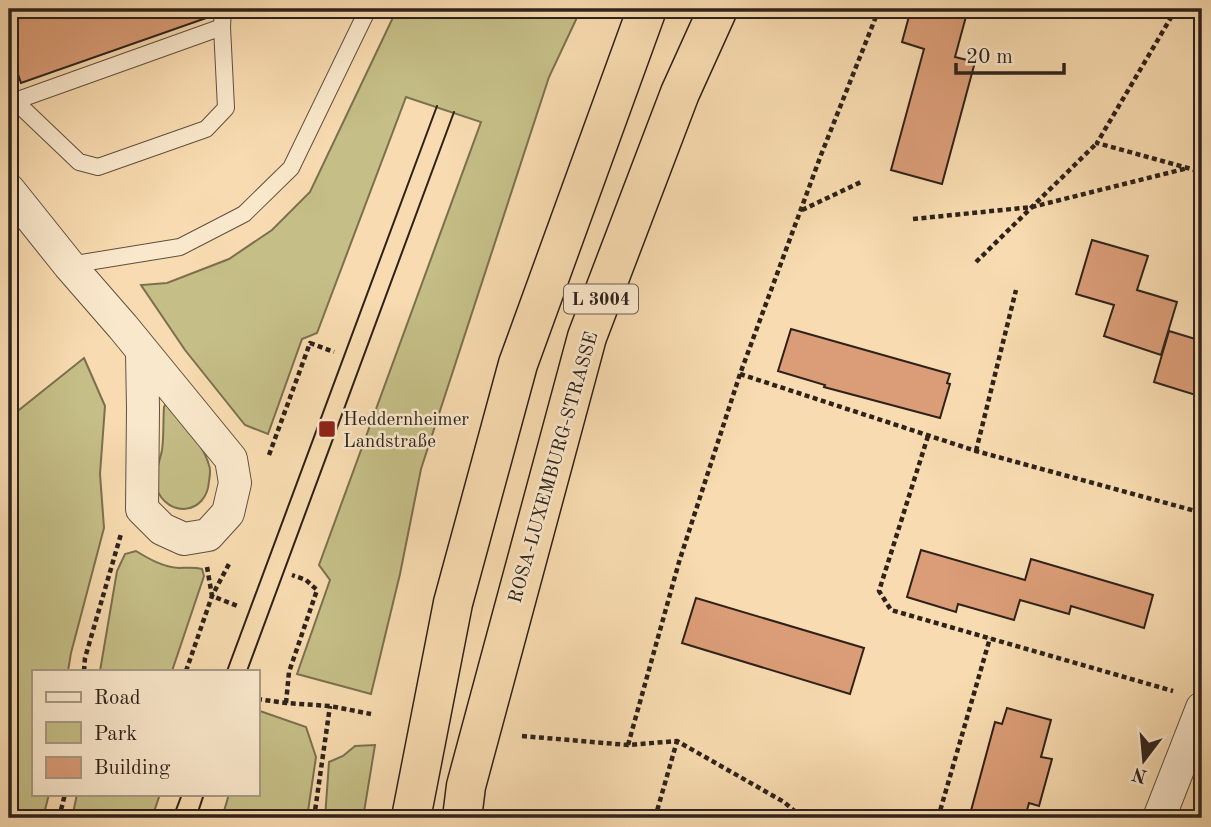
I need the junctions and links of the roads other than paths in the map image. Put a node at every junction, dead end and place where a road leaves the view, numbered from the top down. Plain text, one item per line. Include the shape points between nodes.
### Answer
1 (223, 9) edge
2 (368, 9) edge
3 (647, 9) edge
4 (718, 9) edge
5 (222, 27) junction
6 (12, 103) edge
7 (9, 190) edge
8 (69, 265) junction
9 (142, 352) junction
10 (1202, 708) edge
11 (411, 818) edge
12 (462, 818) edge
13 (1159, 818) edge

1 - 5 lane
2 - 8 lane via 291,168 244,214 180,247
3 - 11 highway, L 3004 via 518,364 453,603
4 - 12 highway, ROSA-LUXEMBURG-STRASSE / L 3004 via 680,93 587,337 466,786
5 - 6 lane
5 - 6 lane via 226,108 206,129 98,167 79,162
7 - 8 street
8 - 9 street
9 - 9 street via 142,509 162,529 184,539 208,535 228,513 235,483 231,458
10 - 13 street

